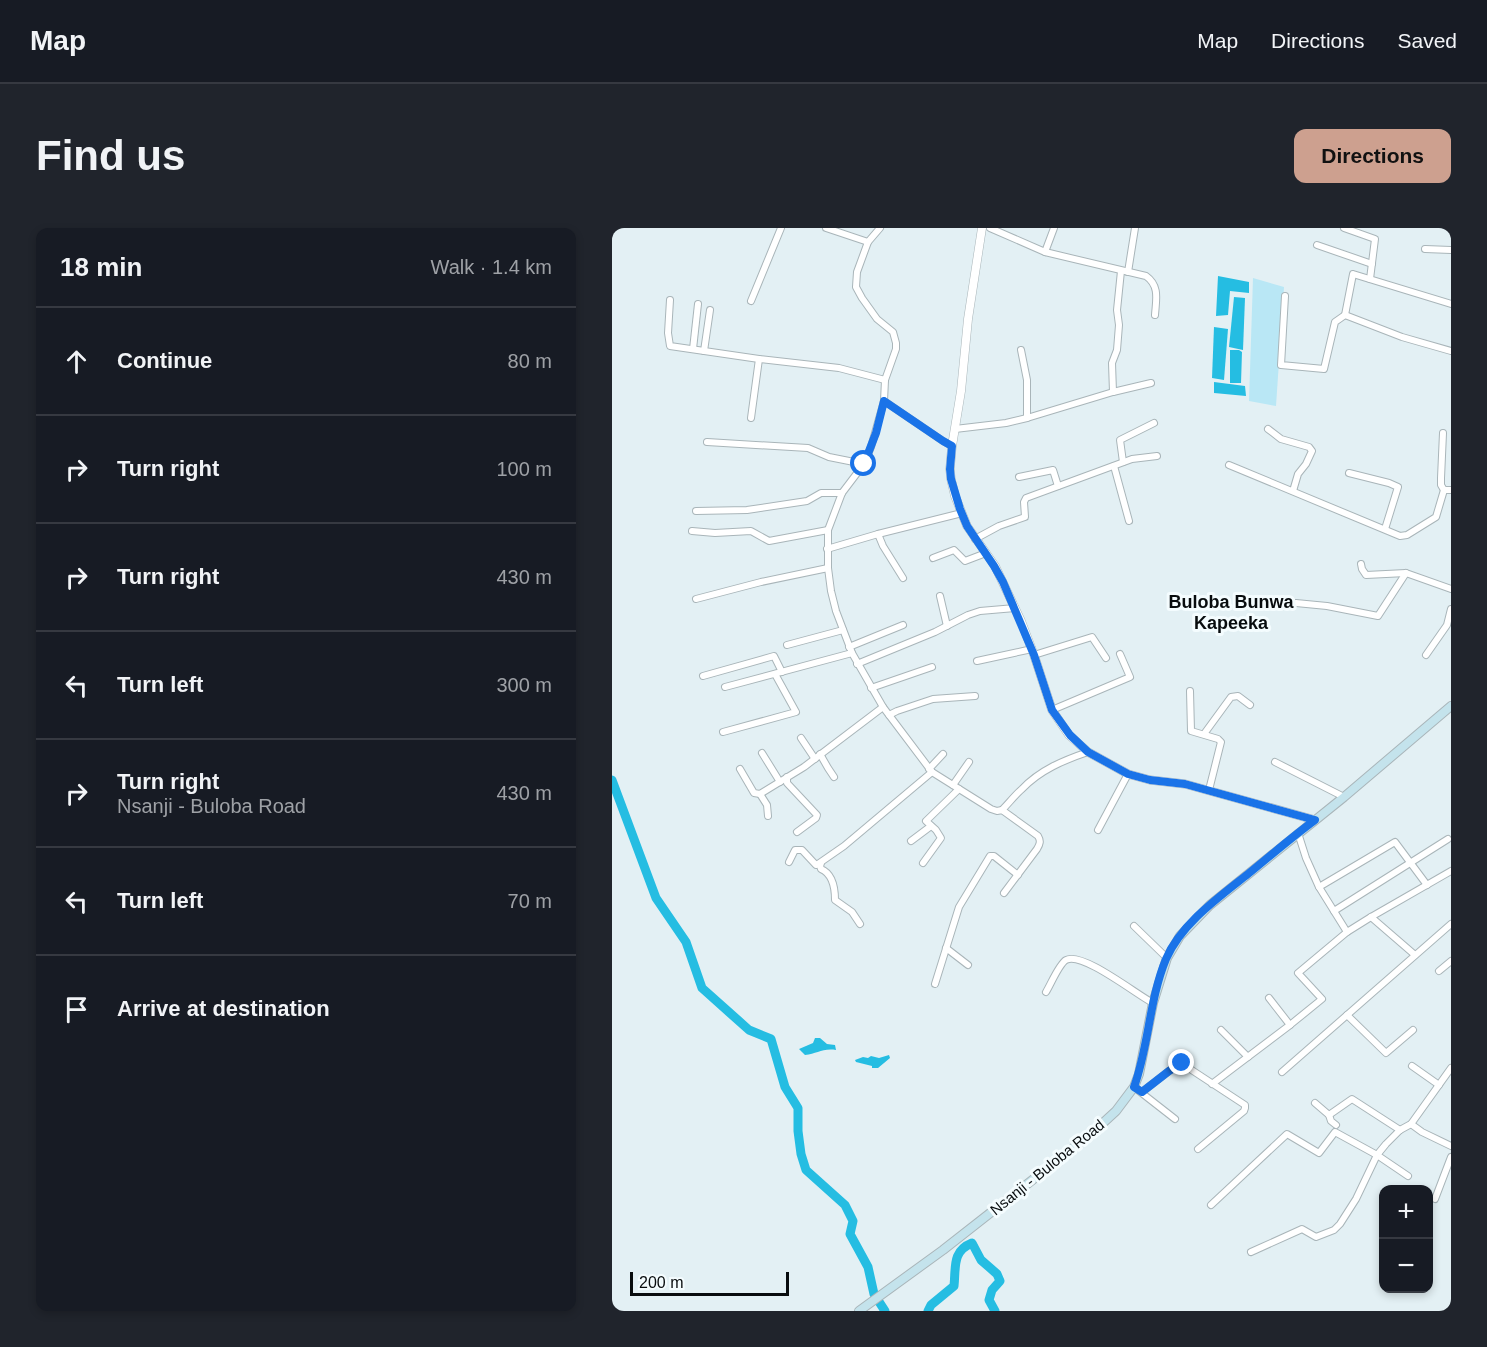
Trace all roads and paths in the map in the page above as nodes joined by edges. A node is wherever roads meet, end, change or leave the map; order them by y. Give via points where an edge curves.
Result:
1 (781, 228) edge
2 (826, 228) edge
3 (880, 228) edge
4 (982, 228) edge
5 (990, 228) edge
6 (1054, 228) edge
7 (1135, 228) edge
8 (1344, 228) edge
9 (868, 242) junction
10 (1317, 245) dead end
11 (1425, 249) dead end
12 (1451, 250) edge
13 (1045, 252) junction
14 (1372, 264) junction
15 (1125, 271) junction
16 (1371, 279) junction
17 (1285, 296) dead end
18 (670, 300) dead end
19 (751, 301) dead end
20 (698, 304) dead end
21 (1451, 304) edge
22 (710, 309) dead end
23 (1155, 315) dead end
24 (1345, 315) junction
25 (693, 349) junction
26 (1021, 350) dead end
27 (704, 351) junction
28 (1451, 351) edge
29 (759, 359) junction
30 (885, 380) junction
31 (1151, 383) dead end
32 (1113, 392) junction
33 (884, 401) junction
34 (751, 418) dead end
35 (1027, 418) junction
36 (1154, 423) dead end
37 (955, 429) junction
38 (1268, 429) dead end
39 (1443, 433) dead end
40 (707, 442) dead end
41 (952, 446) junction
42 (1157, 456) dead end
43 (1123, 462) junction
44 (864, 464) junction
45 (1114, 465) junction
46 (1229, 465) dead end
47 (1349, 472) dead end
48 (1019, 477) dead end
49 (1058, 486) junction
50 (1448, 490) edge
51 (1293, 491) junction
52 (842, 493) junction
53 (696, 511) dead end
54 (962, 513) junction
55 (1128, 521) dead end
56 (1385, 529) junction
57 (828, 530) junction
58 (692, 531) dead end
59 (878, 534) junction
60 (975, 539) junction
61 (827, 549) junction
62 (986, 553) junction
63 (933, 558) dead end
64 (1361, 564) dead end
65 (828, 568) junction
66 (1406, 573) junction
67 (903, 578) dead end
68 (1451, 589) edge
69 (940, 596) dead end
70 (696, 599) dead end
71 (1296, 603) dead end
72 (1014, 608) junction
73 (1451, 609) edge
74 (903, 625) dead end
75 (946, 626) junction
76 (843, 630) junction
77 (787, 645) dead end
78 (850, 650) junction
79 (1033, 652) junction
80 (1120, 654) dead end
81 (1426, 655) dead end
82 (1106, 658) dead end
83 (977, 662) dead end
84 (857, 664) junction
85 (932, 667) dead end
86 (782, 672) junction
87 (775, 674) junction
88 (703, 676) dead end
89 (725, 687) dead end
90 (871, 688) junction
91 (1190, 691) dead end
92 (975, 696) dead end
93 (1250, 705) dead end
94 (1451, 706) edge
95 (883, 707) junction
96 (1052, 710) junction
97 (889, 715) junction
98 (723, 732) dead end
99 (1204, 734) junction
100 (801, 738) dead end
101 (1088, 752) junction
102 (762, 753) dead end
103 (943, 754) dead end
104 (817, 756) junction
105 (969, 762) dead end
106 (1275, 762) dead end
107 (740, 769) dead end
108 (931, 770) junction
109 (1128, 774) junction
110 (787, 777) junction
111 (834, 777) dead end
112 (780, 782) junction
113 (953, 785) junction
114 (959, 789) junction
115 (1209, 790) junction
116 (760, 794) junction
117 (1344, 797) junction
118 (1002, 810) junction
119 (768, 816) dead end
120 (1315, 820) junction
121 (931, 826) junction
122 (1098, 830) dead end
123 (797, 832) dead end
124 (1298, 833) junction
125 (1448, 839) dead end
126 (911, 841) dead end
127 (789, 862) dead end
128 (822, 862) junction
129 (923, 862) dead end
130 (1410, 863) junction
131 (1451, 872) edge
132 (1018, 875) junction
133 (1426, 885) junction
134 (1319, 887) junction
135 (1004, 894) dead end
136 (1334, 911) junction
137 (1371, 917) junction
138 (860, 924) dead end
139 (1451, 924) edge
140 (1134, 926) dead end
141 (1347, 933) junction
142 (946, 948) junction
143 (1415, 955) junction
144 (1167, 958) junction
145 (1451, 961) edge
146 (968, 965) dead end
147 (1439, 971) dead end
148 (935, 984) dead end
149 (1046, 992) dead end
150 (1269, 998) dead end
151 (1153, 1003) junction
152 (1347, 1015) junction
153 (1290, 1025) junction
154 (1221, 1030) dead end
155 (1413, 1030) dead end
156 (1248, 1057) junction
157 (1412, 1066) dead end
158 (1451, 1068) edge
159 (1282, 1072) dead end
160 (1212, 1084) junction
161 (1439, 1085) junction
162 (1134, 1087) junction
163 (1142, 1092) junction
164 (1315, 1103) dead end
165 (1329, 1115) junction
166 (1175, 1119) dead end
167 (1411, 1124) junction
168 (1336, 1125) dead end
169 (1400, 1131) junction
170 (1451, 1146) edge
171 (1198, 1149) dead end
172 (1377, 1155) junction
173 (1451, 1157) edge
174 (1408, 1176) dead end
175 (1435, 1199) dead end
176 (1211, 1205) dead end
177 (1251, 1252) dead end
178 (859, 1311) edge

1 - 19 street
2 - 9 street
3 - 9 street
4 - 37 street
5 - 13 street
6 - 13 street
7 - 15 street
8 - 14 street via 1375,239
9 - 30 street via 856,287 878,319 893,332 896,349
10 - 14 street
11 - 12 street
13 - 15 street
14 - 16 street
15 - 23 street via 1154,282
15 - 32 street via 1117,310
16 - 21 street
16 - 24 street via 1353,274
17 - 24 street via 1281,365 1324,369 1335,322
18 - 25 street via 670,346
20 - 25 street
22 - 27 street
24 - 28 street
25 - 27 street
26 - 35 street via 1027,380
27 - 29 street
29 - 30 street via 839,368
29 - 34 street
30 - 33 street
31 - 32 street
32 - 35 street
33 - 41 street
33 - 44 street
35 - 37 street
36 - 43 street via 1120,440
37 - 41 street
38 - 51 street via 1281,439 1311,448
39 - 50 street via 1441,485
40 - 44 street via 808,448
41 - 54 street via 951,479
42 - 43 street
43 - 45 street
44 - 52 street
45 - 49 street
45 - 55 street
46 - 51 street
47 - 56 street via 1398,487
48 - 49 street via 1053,470
49 - 60 street via 1026,498 1025,517
50 - 56 street via 1433,519 1404,536
51 - 56 street
52 - 53 street via 821,493 807,501 747,510
52 - 57 street
54 - 59 street
54 - 60 street
57 - 58 street via 770,541 751,531
57 - 61 street
59 - 61 street
59 - 67 street
60 - 62 street
61 - 65 street
62 - 63 street via 965,561 954,550
62 - 72 street
64 - 66 street via 1366,574
65 - 70 street
65 - 76 street
66 - 68 street
66 - 71 street via 1378,616
69 - 75 street
72 - 75 street via 980,611
72 - 79 street
73 - 81 street via 1447,625
74 - 78 street
75 - 84 street
76 - 77 street
76 - 78 street
78 - 84 street
78 - 86 street
79 - 82 street via 1092,637
79 - 83 street
79 - 96 street
80 - 96 street via 1130,677
84 - 90 street
85 - 90 street
86 - 87 street
86 - 88 street via 774,656
87 - 89 street
87 - 98 street via 796,712
90 - 95 street
91 - 99 street via 1191,731
92 - 97 street via 933,699
93 - 99 street via 1238,696 1232,697
94 - 117 main road, Nsanji - Buloba Road
95 - 97 street
95 - 104 street
96 - 101 street
97 - 108 street
99 - 115 street via 1218,739 1222,745
100 - 104 street
101 - 109 street
101 - 118 street via 1036,776
102 - 112 street
103 - 108 street
104 - 110 street
104 - 111 street
105 - 113 street
106 - 117 street
107 - 116 street via 754,793
108 - 113 street
108 - 128 street
109 - 115 street
109 - 122 street
110 - 112 street
110 - 123 street via 787,783 817,815
112 - 116 street
113 - 114 street
114 - 118 street via 991,809
114 - 121 street via 926,821
115 - 120 street
116 - 119 street
117 - 120 main road, Nsanji - Buloba Road
118 - 132 street via 1040,839
120 - 124 main road, Nsanji - Buloba Road
121 - 126 street
121 - 129 street via 941,838
124 - 134 street
124 - 144 main road, Nsanji - Buloba Road via 1210,905 1180,936
125 - 130 street
127 - 128 street via 795,850 802,850 816,865
128 - 138 street via 821,869 831,878 835,900 852,912
130 - 133 street
130 - 134 street via 1395,842
130 - 136 street
131 - 133 street
132 - 135 street
132 - 142 street via 990,856 959,907
133 - 137 street
134 - 136 street
136 - 141 street
137 - 141 street
137 - 143 street
139 - 143 street
140 - 144 street
141 - 153 street via 1298,973 1322,999
142 - 146 street
142 - 148 street
143 - 152 street
144 - 151 main road, Nsanji - Buloba Road
145 - 147 street
149 - 151 street via 1063,962 1073,958 1106,972
150 - 153 street
151 - 162 main road, Nsanji - Buloba Road
152 - 155 street via 1386,1053
152 - 159 street
153 - 156 street
154 - 156 street
156 - 160 street
157 - 161 street
158 - 161 street
160 - 163 street via 1180,1063
160 - 171 street via 1245,1105 1245,1109
161 - 167 street
162 - 163 street
162 - 178 main road, Nsanji - Buloba Road via 1091,1134
163 - 166 street
164 - 165 street
165 - 168 street
165 - 169 street via 1352,1099
167 - 169 street
167 - 170 street
169 - 172 street
172 - 174 street
172 - 176 street via 1335,1132 1319,1153 1287,1134
172 - 177 street via 1356,1200 1334,1230 1316,1237 1302,1229
173 - 175 street

